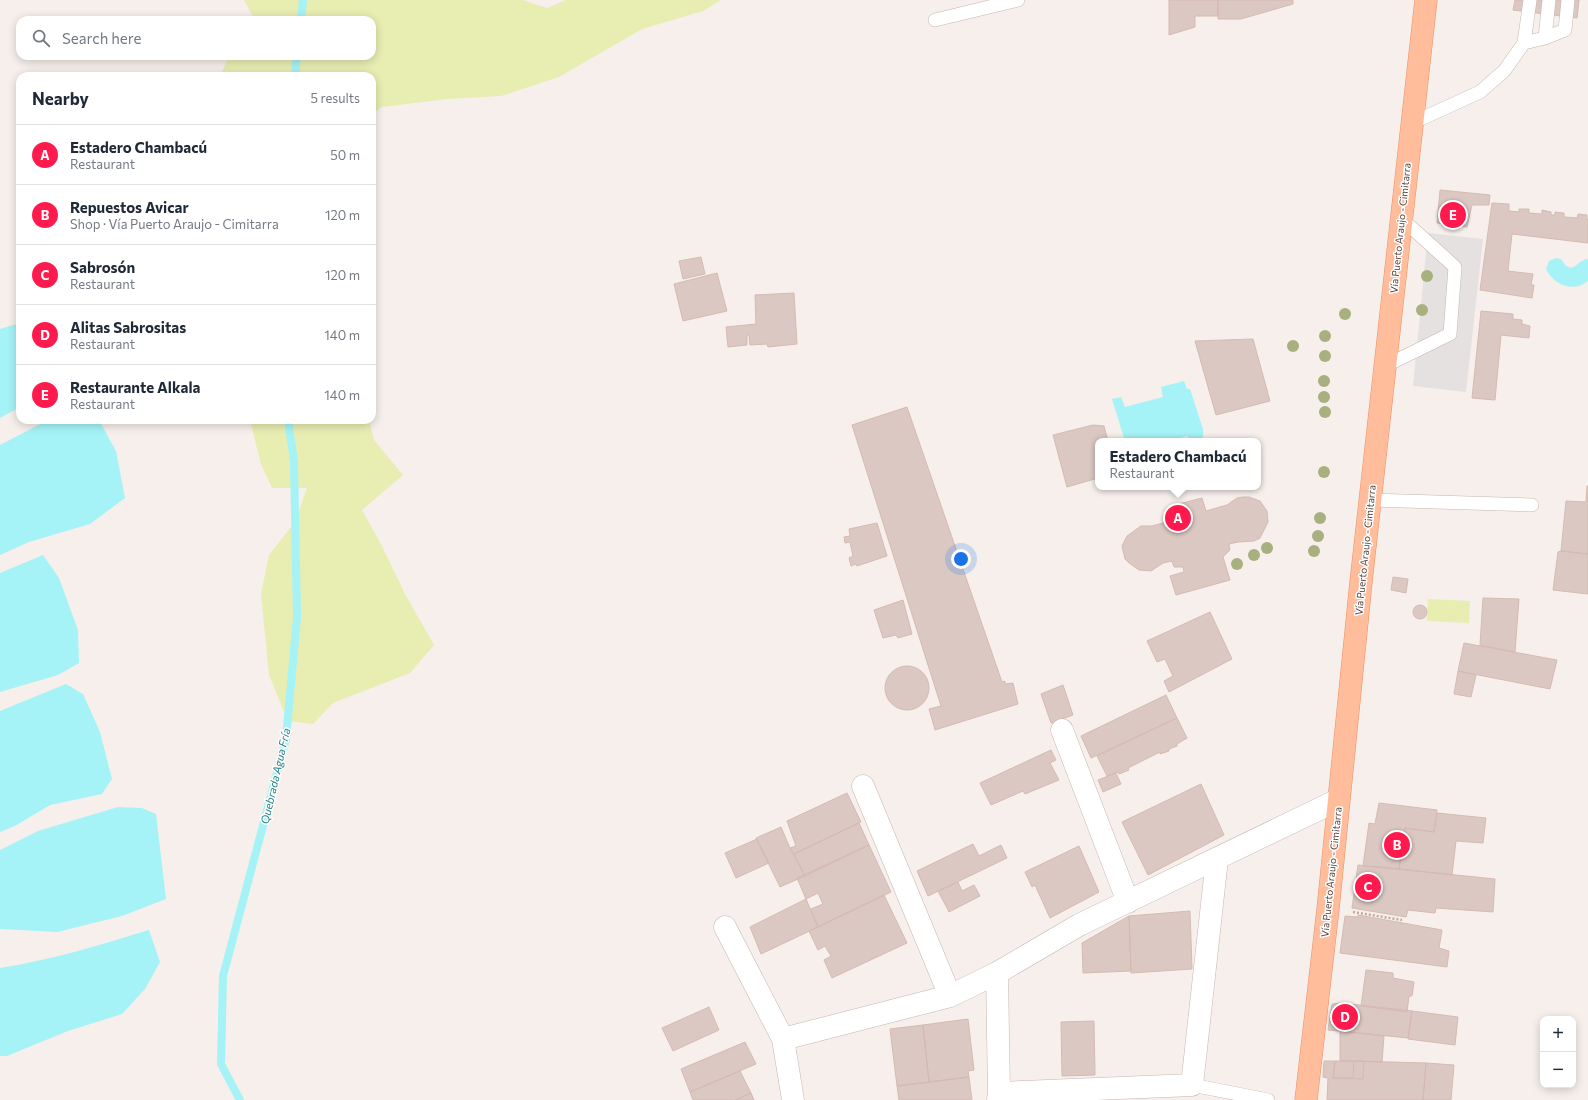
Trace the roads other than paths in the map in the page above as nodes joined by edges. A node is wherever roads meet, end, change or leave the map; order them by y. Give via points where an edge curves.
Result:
1 (1018, 0) edge
2 (1426, 0) edge
3 (1530, 0) edge
4 (1549, 0) edge
5 (1568, 0) edge
6 (935, 20) dead end
7 (1545, 38) junction
8 (1524, 43) junction
9 (1412, 123) junction
10 (1402, 220) junction
11 (1385, 366) junction
12 (1370, 500) junction
13 (1532, 504) dead end
14 (1062, 730) dead end
15 (863, 786) dead end
16 (1338, 800) junction
17 (1217, 859) junction
18 (1128, 902) junction
19 (725, 927) dead end
20 (996, 973) junction
21 (950, 996) junction
22 (783, 1039) junction
23 (1192, 1085) junction
24 (999, 1096) edge
25 (793, 1100) edge
26 (1268, 1100) edge
27 (1306, 1100) edge

1 - 6 lane
2 - 9 main road, Vía Puerto Araujo - Cimitarra
3 - 8 lane
4 - 7 lane
5 - 7 lane via 1565,30
7 - 8 lane
8 - 9 lane via 1504,71 1480,92
9 - 10 main road, Vía Puerto Araujo - Cimitarra
10 - 11 main road, Vía Puerto Araujo - Cimitarra
10 - 11 lane via 1455,267 1450,334
11 - 12 main road, Vía Puerto Araujo - Cimitarra
12 - 13 lane
12 - 16 main road, Vía Puerto Araujo - Cimitarra
14 - 18 street
15 - 21 street
16 - 17 street
16 - 27 main road, Vía Puerto Araujo - Cimitarra
17 - 18 street
17 - 23 street
18 - 20 street via 1079,925
19 - 22 street
20 - 21 street
20 - 24 street
21 - 22 street
22 - 25 street
23 - 24 street
23 - 26 lane

